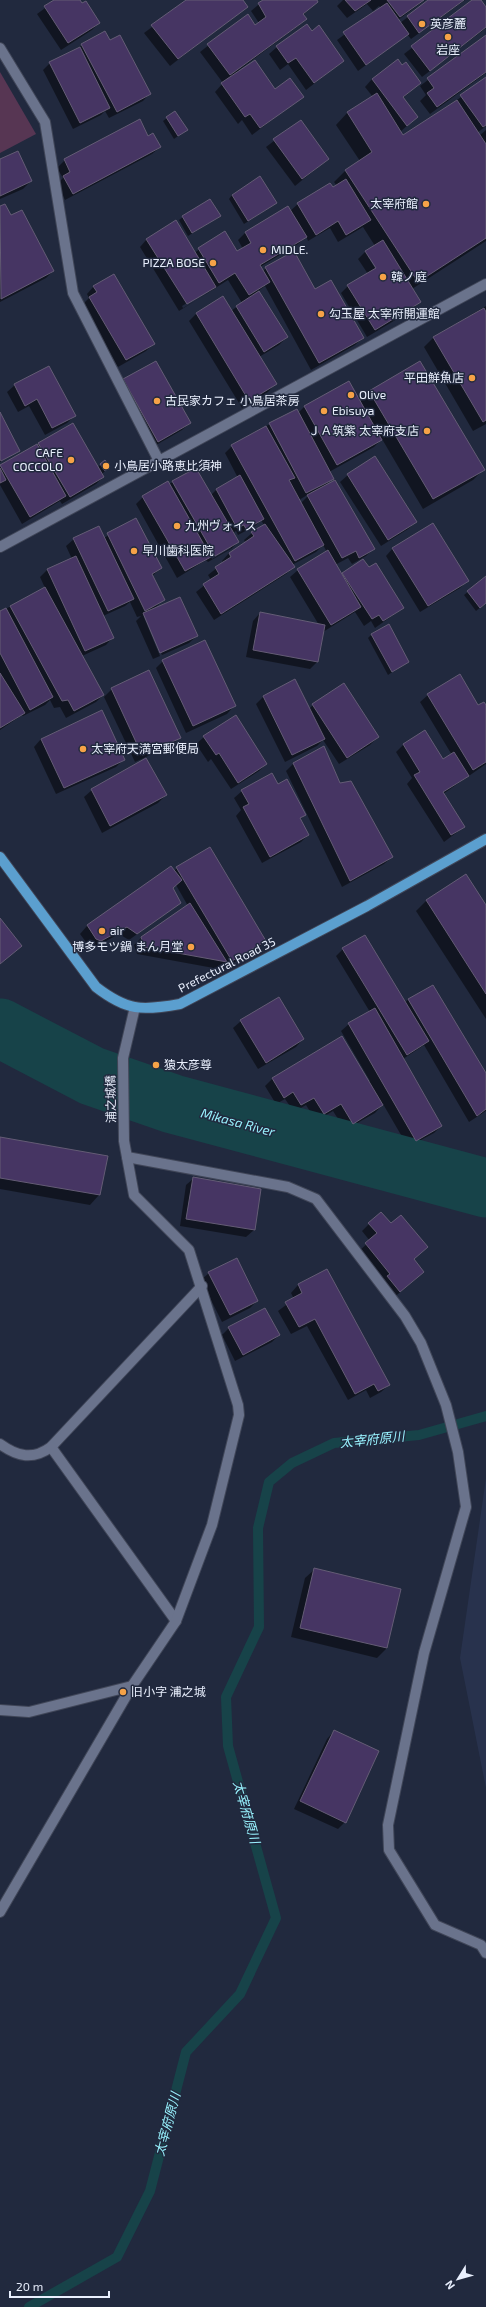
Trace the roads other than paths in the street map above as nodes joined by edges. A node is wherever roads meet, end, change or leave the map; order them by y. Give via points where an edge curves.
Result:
1 (0, 48) edge
2 (486, 284) edge
3 (159, 461) junction
4 (0, 547) edge
5 (486, 839) edge
6 (0, 857) edge
7 (135, 1008) junction
8 (127, 1157) junction
9 (202, 1286) junction
10 (0, 1444) edge
11 (51, 1447) junction
12 (176, 1621) junction
13 (132, 1686) junction
14 (0, 1710) edge
15 (0, 1912) edge
16 (484, 1946) edge

1 - 3 street via 45,122 72,293
2 - 3 street
3 - 4 street
5 - 7 main road, Prefectural Road 35 via 367,906 180,1004 154,1009
6 - 7 main road, Prefectural Road 35 via 96,987 115,1002
7 - 8 street, 浦之城橋 via 123,1058 124,1141
8 - 9 street, 浦之城橋 via 134,1195 189,1250
8 - 16 street via 288,1187 316,1199 405,1316 421,1343 446,1405 466,1507 424,1653 388,1825 389,1850 435,1925
9 - 11 street
9 - 12 street, 浦之城橋 via 238,1405 239,1416 212,1525
10 - 11 street via 9,1451 24,1456 40,1455
11 - 12 street
12 - 13 street, 浦之城橋
13 - 14 street via 29,1712
13 - 15 street, 浦之城橋

